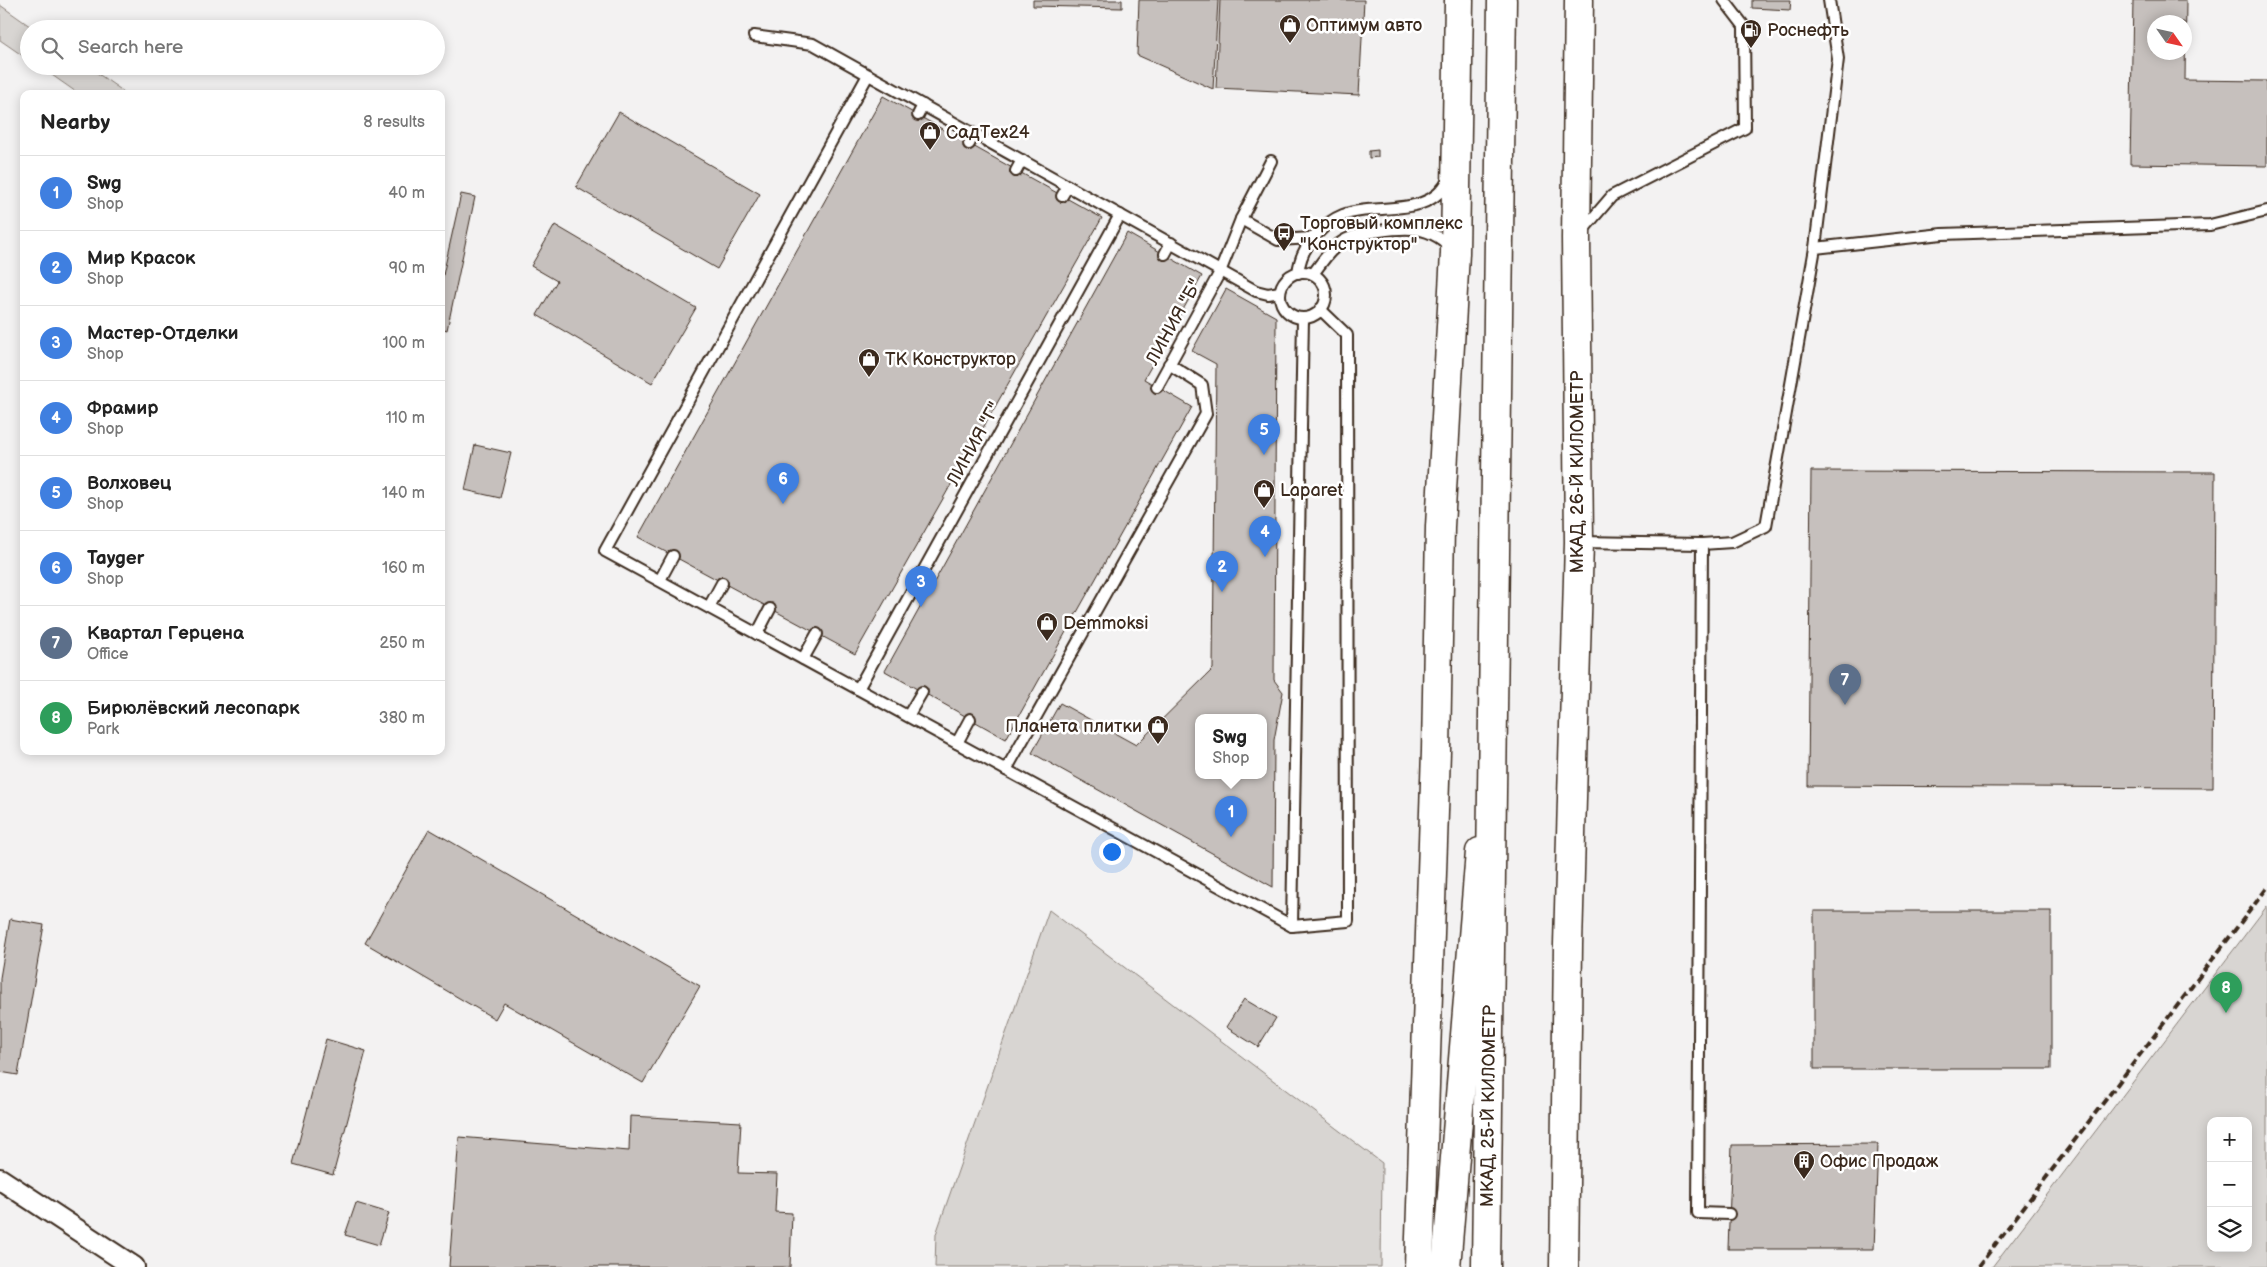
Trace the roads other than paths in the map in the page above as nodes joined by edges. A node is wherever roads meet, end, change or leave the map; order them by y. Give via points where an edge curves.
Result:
1 (1459, 0) edge
2 (1502, 0) edge
3 (1579, 0) edge
4 (1724, 0) edge
5 (1829, 0) edge
6 (754, 36) dead end
7 (868, 74) junction
8 (923, 105) junction
9 (918, 115) dead end
10 (974, 134) junction
11 (968, 144) dead end
12 (1022, 160) junction
13 (1457, 160) junction
14 (1271, 161) dead end
15 (1016, 171) dead end
16 (1068, 186) junction
17 (1062, 196) dead end
18 (2267, 211) edge
19 (1120, 215) junction
20 (1241, 219) junction
21 (1312, 238) junction
22 (1576, 238) junction
23 (1171, 243) junction
24 (1815, 248) junction
25 (1455, 253) junction
26 (1165, 254) dead end
27 (1220, 272) junction
28 (1298, 273) junction
29 (1312, 274) junction
30 (1280, 292) junction
31 (1320, 309) junction
32 (1303, 318) junction
33 (1169, 364) junction
34 (1157, 387) dead end
35 (1579, 542) junction
36 (1702, 544) junction
37 (673, 556) dead end
38 (660, 580) junction
39 (722, 583) dead end
40 (709, 608) junction
41 (770, 609) dead end
42 (757, 634) junction
43 (817, 634) dead end
44 (803, 659) junction
45 (858, 689) junction
46 (922, 692) dead end
47 (1492, 706) junction
48 (908, 716) junction
49 (970, 718) dead end
50 (956, 743) junction
51 (1006, 770) junction
52 (1292, 926) junction
53 (0, 1179) edge
54 (1729, 1214) dead end
55 (134, 1267) edge
56 (1419, 1267) edge
57 (1446, 1267) edge
58 (1486, 1267) edge
59 (1564, 1267) edge

1 - 13 main road
2 - 47 main road
3 - 22 main road, МКАД, 26-Й КИЛОМЕТР
4 - 22 lane via 1744,26 1745,128 1612,196
5 - 24 lane via 1838,59
6 - 7 lane via 813,44
7 - 8 lane
7 - 38 lane via 605,551
8 - 9 lane
8 - 10 lane
10 - 11 lane
10 - 12 lane
12 - 15 lane
12 - 16 lane
13 - 21 lane via 1448,181 1433,197 1416,206 1344,214
13 - 25 main road
14 - 20 lane, ЛИНИЯ "Б"
16 - 17 lane
16 - 19 lane
18 - 24 lane via 2210,225 1942,234
19 - 23 lane
19 - 45 lane, ЛИНИЯ "Г"
20 - 21 lane via 1278,240
20 - 27 lane, ЛИНИЯ "Б"
21 - 28 lane via 1300,257
22 - 35 main road, МКАД, 26-Й КИЛОМЕТР
23 - 26 lane
23 - 27 lane
24 - 36 lane via 1766,526 1732,542
25 - 29 lane via 1443,238 1414,228 1370,233 1348,239 1329,251
25 - 56 main road via 1440,527 1436,761
27 - 30 lane via 1256,291
27 - 33 lane, ЛИНИЯ "Б"
28 - 29 lane
28 - 30 lane via 1283,284
29 - 31 lane via 1323,284 1326,295
30 - 32 lane via 1285,310
31 - 32 lane
31 - 52 lane via 1347,335 1348,921
32 - 52 lane
33 - 34 lane, ЛИНИЯ "Б"
33 - 51 lane via 1202,384 1206,414
35 - 36 lane
35 - 59 main road, МКАД, 26-Й КИЛОМЕТР via 1568,945
36 - 54 lane via 1698,1213
37 - 38 lane
38 - 40 lane
39 - 40 lane
40 - 42 lane
41 - 42 lane
42 - 44 lane
43 - 44 lane
44 - 45 lane
45 - 48 lane
46 - 48 lane
47 - 57 main road
47 - 58 main road, МКАД, 25-Й КИЛОМЕТР
48 - 50 lane
49 - 50 lane
50 - 51 lane
51 - 52 lane
53 - 55 street

